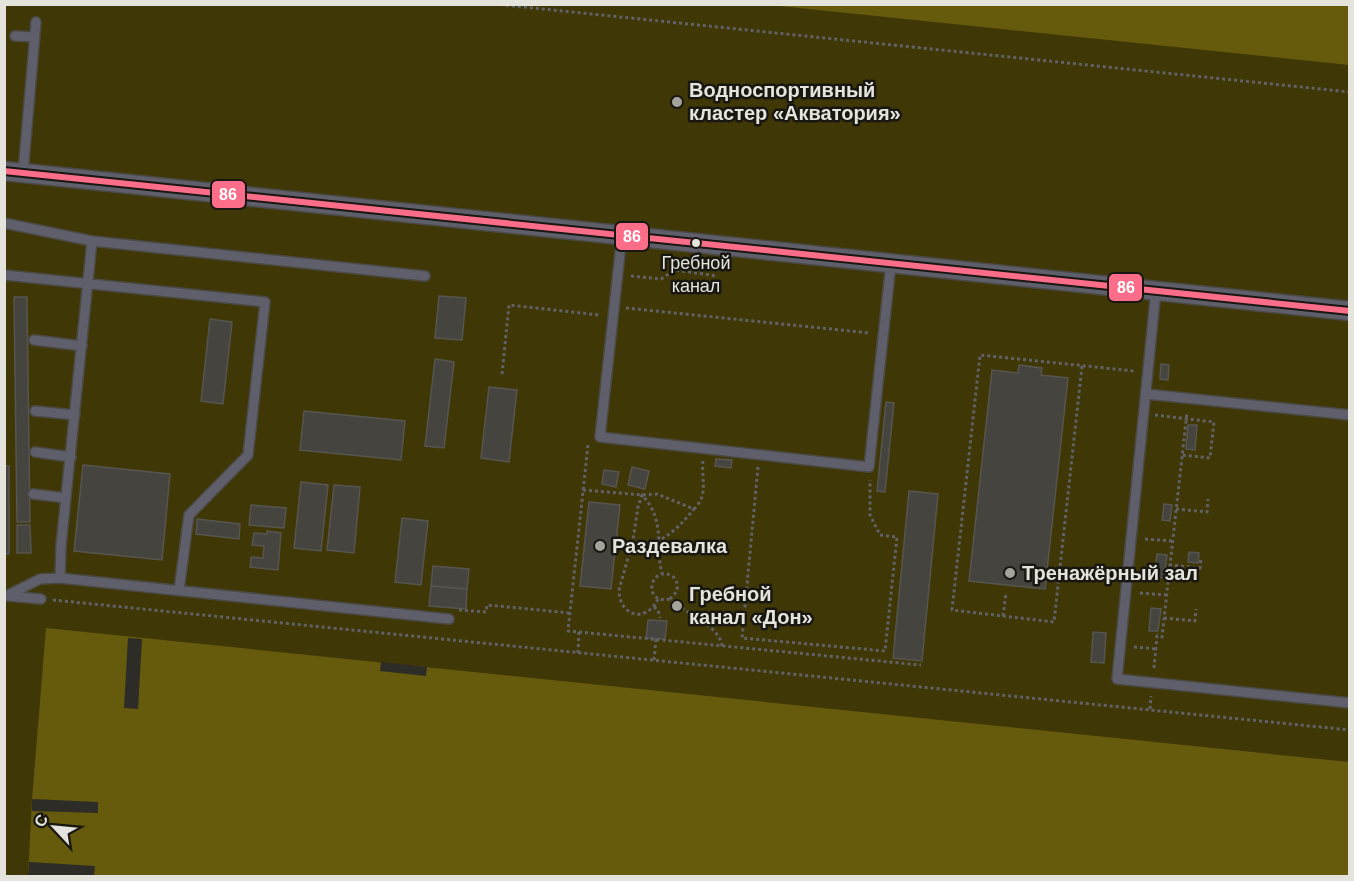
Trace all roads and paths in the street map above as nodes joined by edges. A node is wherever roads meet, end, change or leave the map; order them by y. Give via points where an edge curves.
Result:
1 (494, 4) edge
2 (36, 22) dead end
3 (15, 36) dead end
4 (35, 37) junction
5 (1350, 92) edge
6 (14, 172) edge
7 (4, 223) edge
8 (622, 235) junction
9 (92, 241) junction
10 (891, 263) junction
11 (4, 274) edge
12 (617, 274) junction
13 (425, 276) dead end
14 (717, 276) dead end
15 (88, 284) junction
16 (1156, 289) junction
17 (614, 307) junction
18 (1350, 310) edge
19 (884, 334) junction
20 (34, 340) dead end
21 (82, 346) junction
22 (1082, 366) junction
23 (1148, 373) junction
24 (502, 374) dead end
25 (1146, 394) junction
26 (1188, 398) junction
27 (35, 411) dead end
28 (1144, 414) junction
29 (75, 415) junction
30 (1350, 415) edge
31 (1186, 419) junction
32 (588, 443) dead end
33 (35, 452) dead end
34 (759, 454) junction
35 (1182, 455) junction
36 (71, 457) junction
37 (704, 458) dead end
38 (870, 467) junction
39 (583, 490) junction
40 (33, 494) dead end
41 (642, 495) junction
42 (66, 498) junction
43 (1208, 499) dead end
44 (694, 509) junction
45 (1176, 509) junction
46 (1131, 538) junction
47 (660, 542) junction
48 (1172, 542) junction
49 (629, 553) junction
50 (1201, 557) dead end
51 (1169, 565) junction
52 (662, 574) junction
53 (60, 578) junction
54 (179, 590) junction
55 (1126, 592) junction
56 (1006, 593) dead end
57 (1166, 595) junction
58 (5, 597) edge
59 (41, 599) joint
60 (658, 599) junction
61 (670, 599) junction
62 (654, 607) junction
63 (1196, 609) dead end
64 (570, 613) junction
65 (1003, 616) junction
66 (660, 618) dead end
67 (1164, 618) junction
68 (449, 619) junction
69 (579, 632) junction
70 (656, 639) junction
71 (448, 640) junction
72 (722, 646) junction
73 (1120, 646) junction
74 (1156, 649) junction
75 (578, 653) junction
76 (654, 660) junction
77 (921, 665) dead end
78 (1152, 682) junction
79 (1350, 703) edge
80 (1150, 709) junction
81 (1350, 730) edge

1 - 5 path
2 - 4 lane
3 - 4 lane
4 - 6 lane
6 - 8 street
7 - 9 lane
8 - 10 street
8 - 12 lane
9 - 13 lane
9 - 15 lane
10 - 16 street
10 - 19 lane
11 - 15 lane
12 - 14 path via 662,279 675,270
12 - 17 lane
15 - 21 lane
15 - 54 lane via 265,302 248,455 189,515
16 - 18 street
16 - 23 lane
17 - 19 path
17 - 24 path via 602,305 601,315 509,305
17 - 34 lane via 600,437
19 - 38 lane
20 - 21 lane
21 - 29 lane
22 - 23 path
22 - 65 path via 1054,621
22 - 65 path via 980,355 952,610
23 - 25 lane
25 - 26 lane
25 - 28 lane
26 - 30 lane
26 - 31 path
27 - 29 lane
28 - 31 path
28 - 46 lane
29 - 36 lane
31 - 35 path
31 - 35 path via 1214,422 1210,458
32 - 39 path
33 - 36 lane
34 - 38 lane
34 - 38 path via 742,638 885,651 897,537 880,535 870,515
35 - 45 path
36 - 42 lane
37 - 44 path via 704,495
39 - 41 path
39 - 64 path
40 - 42 lane
41 - 44 path via 657,494
41 - 47 path via 654,512
41 - 49 path
42 - 53 lane
43 - 45 path via 1207,512
44 - 47 path
45 - 48 path
46 - 48 path
46 - 55 lane
47 - 49 path
47 - 52 path
48 - 51 path
49 - 62 path via 619,590 622,603 637,615
50 - 51 path via 1200,568
51 - 57 path
52 - 60 path via 651,588
52 - 61 path via 676,580 677,591
53 - 54 lane
53 - 58 lane via 40,579
54 - 68 lane
55 - 57 path
55 - 73 lane
56 - 65 path
57 - 67 path
58 - 59 lane
59 - 71 path
60 - 61 path
60 - 62 path
61 - 72 path via 712,627
62 - 66 path
63 - 67 path via 1196,621
64 - 68 path via 487,605 486,612 458,610
64 - 69 path via 568,631
67 - 74 path
68 - 71 path
69 - 70 path
69 - 75 path
70 - 72 path
70 - 76 path
71 - 75 path
72 - 77 path
73 - 74 path
73 - 78 lane via 1117,679
74 - 78 path
75 - 76 path
76 - 80 path
78 - 79 lane
78 - 80 path
80 - 81 path

